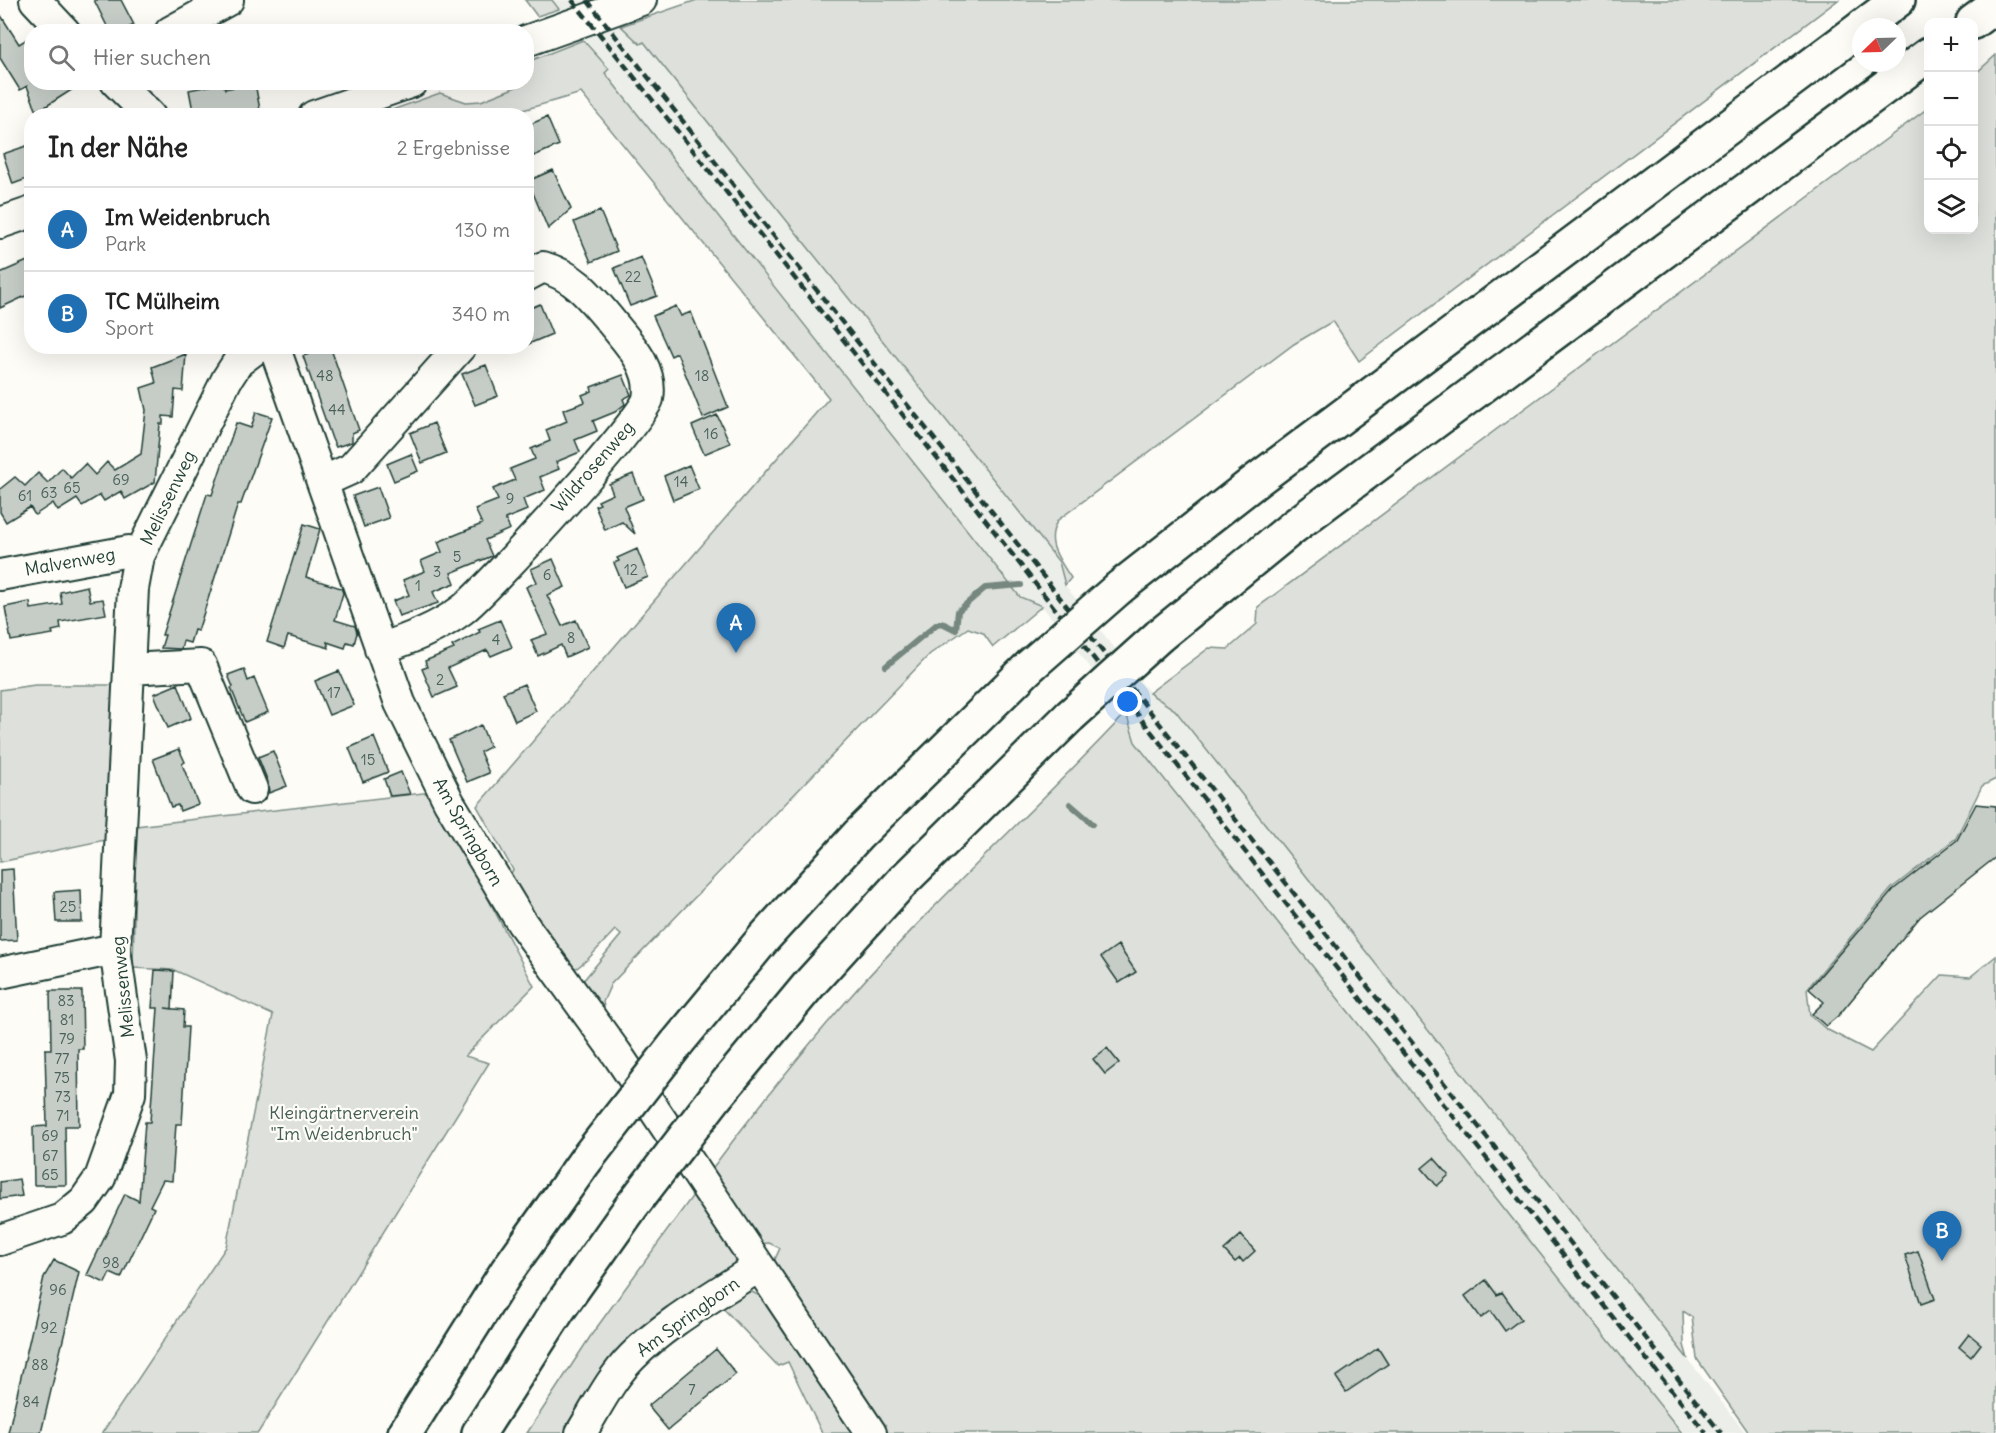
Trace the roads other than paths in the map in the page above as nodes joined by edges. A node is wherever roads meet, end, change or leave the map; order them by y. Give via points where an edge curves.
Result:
1 (35, 0) edge
2 (228, 0) edge
3 (641, 0) edge
4 (1898, 0) edge
5 (1996, 5) edge
6 (1875, 18) edge
7 (1978, 18) edge
8 (58, 24) edge
9 (184, 24) edge
10 (1852, 35) edge
11 (534, 38) edge
12 (1924, 59) edge
13 (389, 90) edge
14 (337, 108) edge
15 (24, 215) edge
16 (0, 223) edge
17 (534, 272) edge
18 (248, 354) edge
19 (277, 354) edge
20 (454, 354) edge
21 (322, 482) junction
22 (139, 556) junction
23 (0, 575) edge
24 (380, 649) junction
25 (129, 669) junction
26 (252, 789) dead end
27 (116, 949) junction
28 (0, 973) edge
29 (0, 1240) edge
30 (759, 1266) junction
31 (405, 1433) edge
32 (479, 1433) edge
33 (581, 1433) edge
34 (872, 1433) edge

1 - 8 street
2 - 9 street
3 - 11 street
4 - 6 highway
5 - 7 highway
10 - 31 highway, bridge via 1257,480 1120,587 938,753 764,938 677,1043 585,1161 507,1271
12 - 32 highway, bridge via 1293,527 1159,636 1070,716 903,881 812,981 718,1094 558,1310
13 - 14 street
15 - 16 street
17 - 24 street, Wildrosenweg via 543,267 563,273 584,288 643,365 647,382 645,404 595,468 478,597 447,621
18 - 22 street, Melissenweg via 227,379
19 - 21 street, Am Springborn
20 - 21 street via 351,469
21 - 24 street, Am Springborn
22 - 23 street, Malvenweg via 129,552
22 - 25 street, Melissenweg via 133,589
24 - 30 street, Am Springborn via 426,759 495,879
25 - 26 street via 201,665
25 - 27 street, Melissenweg
27 - 28 street
27 - 29 street, Melissenweg via 131,1061 130,1094 111,1151 100,1178 84,1201 62,1219
30 - 33 street, Am Springborn via 653,1338 632,1357
30 - 34 street, Am Springborn

